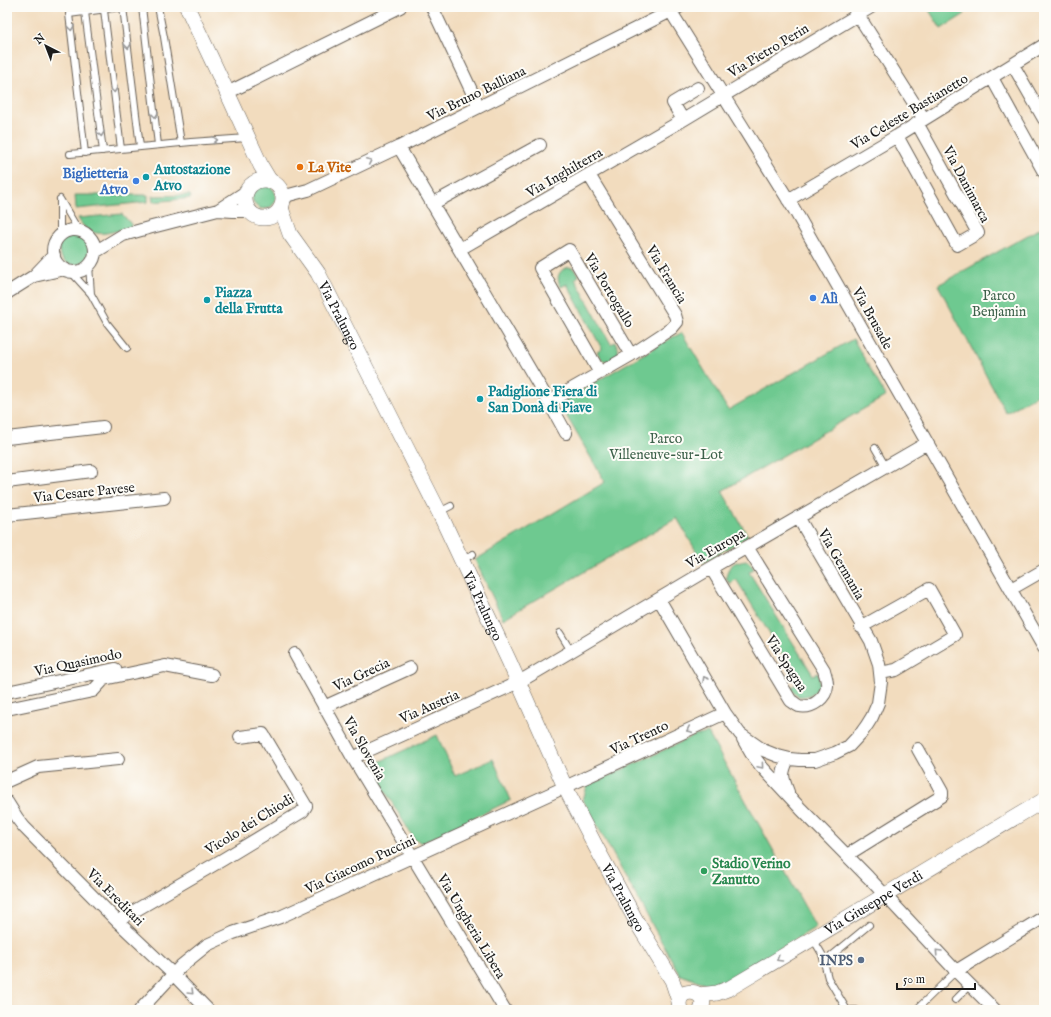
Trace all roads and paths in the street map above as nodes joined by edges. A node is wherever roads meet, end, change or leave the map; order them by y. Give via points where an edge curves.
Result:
1 (123, 7) edge
2 (142, 7) edge
3 (158, 7) edge
4 (187, 7) edge
5 (400, 7) edge
6 (432, 7) edge
7 (871, 7) edge
8 (673, 9) edge
9 (104, 10) junction
10 (855, 11) edge
11 (86, 12) junction
12 (1044, 45) edge
13 (1013, 65) junction
14 (992, 78) junction
15 (698, 88) dead end
16 (227, 92) junction
17 (723, 95) junction
18 (479, 107) junction
19 (1044, 119) edge
20 (682, 120) junction
21 (921, 121) junction
22 (897, 136) junction
23 (181, 143) junction
24 (251, 143) junction
25 (158, 145) junction
26 (540, 145) dead end
27 (140, 147) junction
28 (399, 148) junction
29 (121, 149) junction
30 (103, 151) junction
31 (85, 153) junction
32 (70, 154) dead end
33 (1044, 172) edge
34 (589, 175) junction
35 (270, 181) junction
36 (249, 189) junction
37 (788, 200) junction
38 (282, 204) junction
39 (432, 204) junction
40 (218, 210) junction
41 (251, 212) junction
42 (266, 217) junction
43 (79, 231) junction
44 (290, 234) junction
45 (123, 235) junction
46 (60, 236) junction
47 (90, 237) junction
48 (460, 249) junction
49 (95, 252) junction
50 (54, 255) junction
51 (89, 265) junction
52 (68, 271) junction
53 (34, 276) junction
54 (7, 293) edge
55 (91, 294) junction
56 (127, 348) dead end
57 (631, 355) junction
58 (600, 373) junction
59 (549, 402) junction
60 (103, 427) dead end
61 (566, 433) dead end
62 (7, 438) edge
63 (927, 443) junction
64 (875, 448) dead end
65 (886, 467) junction
66 (91, 471) dead end
67 (7, 482) edge
68 (164, 498) dead end
69 (7, 515) edge
70 (798, 517) junction
71 (747, 547) junction
72 (711, 568) junction
73 (1044, 570) edge
74 (1011, 589) junction
75 (659, 599) junction
76 (862, 626) junction
77 (560, 633) dead end
78 (1044, 648) edge
79 (571, 651) junction
80 (295, 654) dead end
81 (131, 666) dead end
82 (410, 668) dead end
83 (880, 673) junction
84 (212, 676) dead end
85 (519, 682) junction
86 (7, 692) edge
87 (324, 707) junction
88 (7, 709) edge
89 (725, 713) junction
90 (740, 734) junction
91 (240, 737) dead end
92 (918, 749) dead end
93 (353, 758) junction
94 (118, 759) dead end
95 (788, 759) junction
96 (7, 781) edge
97 (565, 787) junction
98 (791, 798) junction
99 (1044, 800) edge
100 (7, 802) edge
101 (847, 855) junction
102 (412, 857) junction
103 (885, 895) junction
104 (1044, 917) edge
105 (118, 922) junction
106 (869, 925) dead end
107 (813, 939) junction
108 (824, 962) junction
109 (956, 971) junction
110 (173, 974) junction
111 (970, 985) junction
112 (955, 1000) dead end
113 (684, 1002) edge
114 (140, 1010) edge
115 (208, 1010) edge
116 (505, 1010) edge
117 (701, 1010) edge
118 (847, 1010) edge
119 (852, 1010) edge
120 (856, 1010) edge
121 (916, 1010) edge
122 (994, 1010) edge

1 - 9 lane
1 -> 27 lane
2 -> 25 lane
3 - 23 lane
4 - 16 street, Via Pralungo
5 - 16 street
6 - 18 street
7 - 10 street, Via Pietro Perin
8 - 17 street, Via Brusade
8 - 18 street, Via Bruno Balliana
9 - 11 lane
9 -> 29 lane
10 - 17 street, Via Pietro Perin
10 - 21 street
11 -> 30 lane
11 -> 31 lane via 69,14
12 - 13 street, Via Celeste Bastianetto
13 - 14 street, Via Celeste Bastianetto
13 - 19 street
14 - 21 street, Via Celeste Bastianetto
14 - 33 street
15 - 20 street via 673,103
16 - 24 street, Via Pralungo
17 - 20 street, Via Inghilterra
17 - 37 street, Via Brusade
18 - 28 street, Via Bruno Balliana
20 - 34 street, Via Inghilterra
21 - 22 street, Via Celeste Bastianetto
21 - 22 street, Via Danimarca via 978,233 957,245
22 - 37 street, Via Celeste Bastianetto
23 -> 24 lane
23 - 25 lane
24 - 35 street, Via Pralungo
24 - 36 street, Via Pralungo via 252,168
25 - 27 lane
26 - 39 street
27 - 29 lane
38 -> 28 street, Via Bruno Balliana via 290,195 308,190
28 - 39 street
29 - 30 lane
30 - 31 lane
31 - 32 lane
34 - 48 street, Via Inghilterra
34 - 57 street, Via Francia via 677,322
35 - 36 street via 254,183
35 - 38 street, Via Pralungo via 279,187
36 - 40 street
36 - 41 street, Via Pralungo via 246,203
37 - 63 street, Via Brusade
38 - 42 street via 278,211
38 - 44 street, Via Pralungo
39 - 48 street
40 - 41 street
40 - 45 street
41 - 42 street, Via Pralungo
42 - 44 street, Via Pralungo
43 - 46 street via 70,231
43 - 46 lane via 60,199
43 - 47 street
44 - 85 street, Via Pralungo via 318,273 445,509
45 - 47 street
45 - 49 street
46 - 50 street via 53,250
47 - 49 street
48 - 59 street
49 - 51 street
50 - 52 street via 58,264
50 - 53 street
51 - 52 street via 80,271
51 - 55 lane
52 - 53 street
52 - 55 lane
53 - 54 street
55 - 56 lane via 107,323
57 - 58 street, Via Francia
57 - 58 street, Via Portogallo via 569,250 540,268
58 - 59 street, Via Francia
59 - 61 street
60 - 62 street
63 - 65 street, Via Europa
63 - 74 street, Via Brusade
64 - 65 lane
65 - 70 street, Via Europa
66 - 67 street
68 - 69 street, Via Cesare Pavese
70 - 71 street, Via Europa
70 - 76 street, Via Germania
71 - 72 street, Via Europa
71 - 72 street, Via Spagna via 824,670 827,685 824,694 816,703 800,706 791,701
72 - 75 street, Via Europa
73 - 74 street
74 - 78 street, Via Brusade
75 - 79 street, Via Europa
89 -> 75 street
76 - 83 street, Via Germania via 874,649
76 - 83 street via 929,589 955,635 896,670
77 - 79 lane
79 - 85 street, Via Europa
80 - 87 street, Via Slovenia
81 - 86 street, Via Quasimodo
82 - 87 street, Via Grecia
83 - 95 street, Via Germania via 878,703 867,725 849,746 815,760
84 - 88 street via 165,666 104,679 93,691
85 - 93 street, Via Austria
85 - 97 street, Via Pralungo
87 - 93 street, Via Slovenia
89 - 90 street
89 -> 97 street, Via Trento
90 - 95 street via 763,750
90 -> 98 street via 761,766
91 - 105 street, Vicolo dei Chiodi via 263,734 306,806 303,811
92 - 101 street via 942,796
93 - 102 street, Via Slovenia
94 - 96 street via 38,767
95 - 98 street via 783,769 783,779
97 - 102 street, Via Giacomo Puccini
97 - 113 street, Via Pralungo via 624,900
98 - 101 street
99 - 103 street, Via Giuseppe Verdi
100 - 105 street, Via Ereditari via 24,827
101 - 103 street
102 - 110 street, Via Giacomo Puccini via 280,917 207,945
102 - 116 street, Via Ungheria Libera
103 - 107 street, Via Giuseppe Verdi
109 -> 103 street
104 - 109 street
105 - 110 street, Via Ereditari
106 - 108 lane
107 - 108 lane
107 -> 113 street, Via Giuseppe Verdi via 730,988
108 - 118 lane via 828,978
109 - 111 street
109 - 121 lane
110 - 114 street, Via Giacomo Puccini
110 -> 115 street, Via Ereditari
111 - 112 lane
111 - 122 street
113 - 117 street via 703,1002
119 - 120 lane

